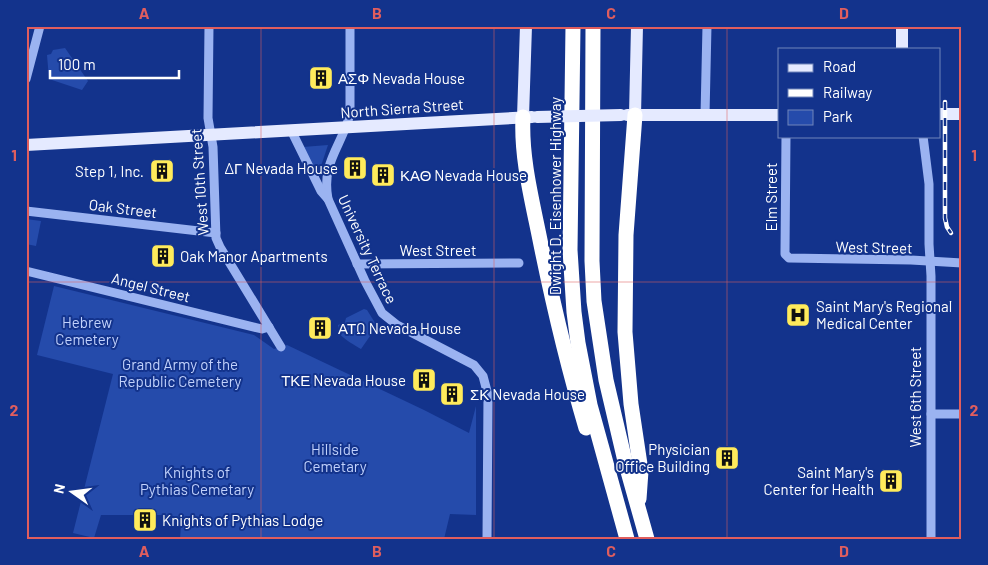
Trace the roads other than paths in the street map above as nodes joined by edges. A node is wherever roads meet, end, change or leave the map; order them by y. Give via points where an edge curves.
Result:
1 (40, 26) edge
2 (209, 26) edge
3 (350, 26) edge
4 (526, 26) edge
5 (572, 26) edge
6 (593, 26) edge
7 (636, 26) edge
8 (707, 26) edge
9 (902, 26) edge
10 (902, 48) edge
11 (26, 79) edge
12 (940, 114) edge
13 (962, 114) edge
14 (628, 115) junction
15 (705, 115) junction
16 (778, 115) edge
17 (530, 117) junction
18 (346, 127) junction
19 (291, 130) junction
20 (212, 135) junction
21 (786, 138) edge
22 (923, 138) edge
23 (26, 145) edge
24 (328, 199) junction
25 (26, 211) edge
26 (216, 233) junction
27 (787, 257) joint
28 (931, 262) junction
29 (519, 263) dead end
30 (357, 264) junction
31 (962, 264) edge
32 (26, 271) edge
33 (268, 327) junction
34 (281, 347) dead end
35 (932, 414) junction
36 (962, 414) edge
37 (638, 511) junction
38 (487, 539) edge
39 (617, 539) edge
40 (627, 539) edge
41 (647, 539) edge
42 (931, 539) edge

1 - 11 street
2 - 20 street, West 10th Street via 208,118
3 - 18 street, University Terrace via 350,114
4 - 17 main road
5 - 40 highway, Dwight D. Eisenhower Highway via 570,250 574,312 590,405
6 - 37 highway via 594,301 606,380
7 - 14 main road
8 - 15 street
9 - 10 main road
12 - 13 main road
14 - 15 main road, North Sierra Street
14 - 17 main road, North Sierra Street, bridge
14 - 37 highway via 626,358 642,470
15 - 16 main road, North Sierra Street
17 - 18 main road, North Sierra Street
17 - 39 highway via 522,131 526,164 560,337
18 - 19 main road, North Sierra Street
18 - 24 street, University Terrace via 334,149 328,170
19 - 20 main road, North Sierra Street
19 - 24 street
20 - 23 main road, North Sierra Street
20 - 26 street, West 10th Street
21 - 27 street, Elm Street
22 - 28 street, West 6th Street via 929,184
24 - 30 street, University Terrace
25 - 26 street, Oak Street
26 - 33 street, West 10th Street via 218,243
27 - 28 street, West Street
28 - 31 street, West Street
28 - 35 street, West 6th Street
29 - 30 street, West Street
30 - 38 street, University Terrace via 376,306 388,320 474,365 483,376 488,395
32 - 33 street, Angel Street via 262,329
33 - 34 street, West 10th Street
35 - 36 street
35 - 42 street, West 6th Street
37 - 41 highway

